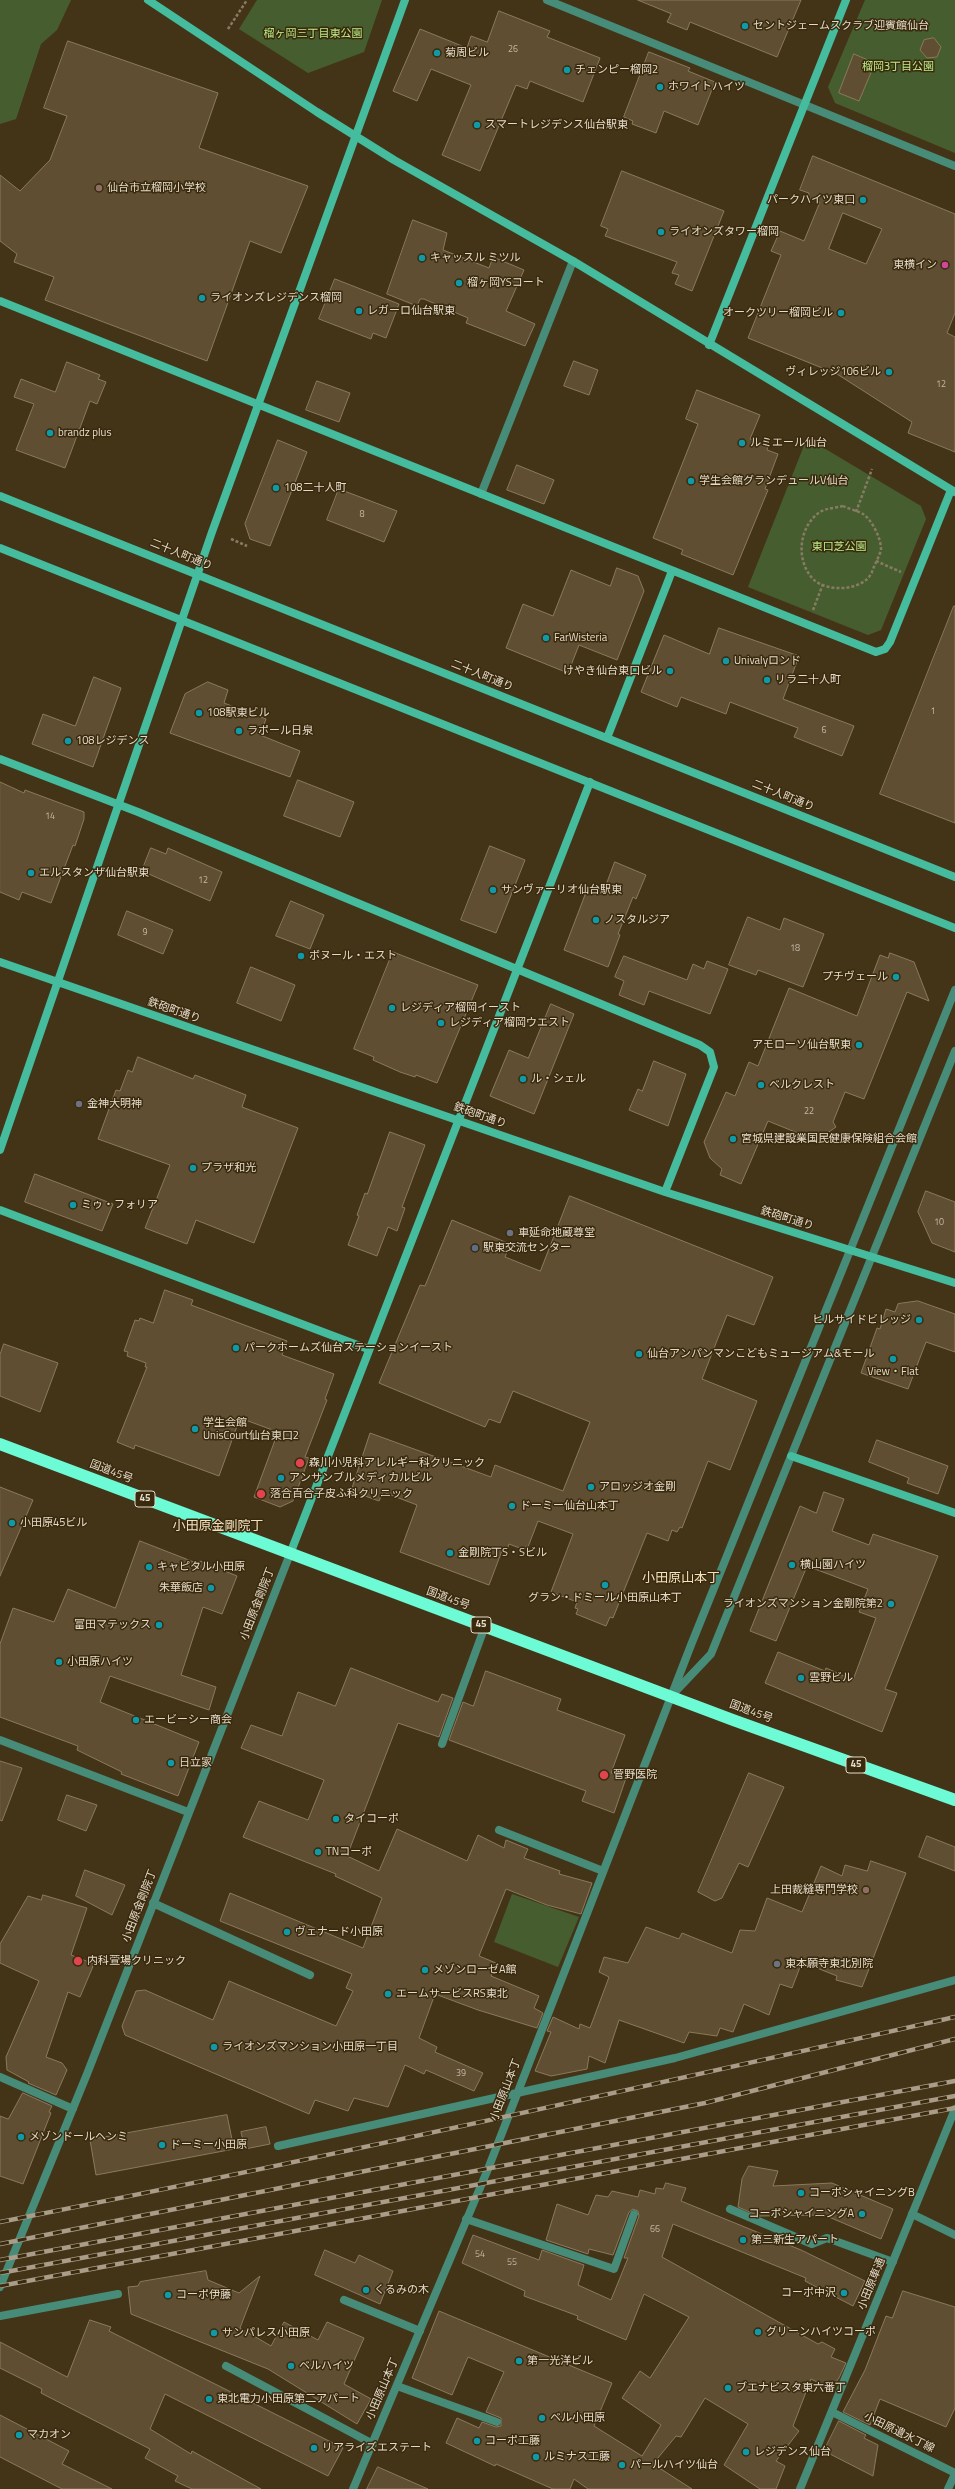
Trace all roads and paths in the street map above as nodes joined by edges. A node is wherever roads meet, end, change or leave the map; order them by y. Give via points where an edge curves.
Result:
1 (148, 0) edge
2 (247, 0) edge
3 (405, 0) edge
4 (547, 0) edge
5 (846, 0) edge
6 (228, 29) dead end
7 (804, 104) junction
8 (356, 136) junction
9 (955, 166) edge
10 (573, 261) junction
11 (0, 301) edge
12 (708, 345) junction
13 (258, 404) junction
14 (872, 469) dead end
15 (953, 491) edge
16 (481, 494) junction
17 (0, 496) edge
18 (856, 512) junction
19 (231, 540) dead end
20 (247, 546) dead end
21 (0, 548) edge
22 (876, 561) junction
23 (672, 571) junction
24 (197, 574) junction
25 (916, 578) junction
26 (823, 584) junction
27 (181, 620) junction
28 (807, 625) junction
29 (608, 738) junction
30 (0, 759) edge
31 (590, 782) junction
32 (118, 804) junction
33 (955, 877) edge
34 (955, 928) edge
35 (0, 962) edge
36 (518, 969) junction
37 (57, 982) junction
38 (955, 990) edge
39 (955, 1051) edge
40 (459, 1120) junction
41 (0, 1150) edge
42 (665, 1192) junction
43 (0, 1210) edge
44 (850, 1251) junction
45 (873, 1258) junction
46 (955, 1283) edge
47 (368, 1349) junction
48 (0, 1444) edge
49 (791, 1456) junction
50 (955, 1513) edge
51 (290, 1554) junction
52 (485, 1626) junction
53 (671, 1696) junction
54 (0, 1740) edge
55 (442, 1744) dead end
56 (955, 1800) edge
57 (188, 1812) junction
58 (499, 1830) dead end
59 (603, 1871) junction
60 (153, 1902) junction
61 (310, 1975) dead end
62 (955, 1980) edge
63 (0, 2077) edge
64 (517, 2093) junction
65 (73, 2108) junction
66 (955, 2109) edge
67 (278, 2146) dead end
68 (730, 2209) dead end
69 (634, 2214) dead end
70 (912, 2214) junction
71 (466, 2219) junction
72 (955, 2235) edge
73 (893, 2262) junction
74 (0, 2287) edge
75 (118, 2294) dead end
76 (344, 2300) dead end
77 (0, 2316) edge
78 (420, 2331) junction
79 (226, 2366) dead end
80 (397, 2386) junction
81 (832, 2412) junction
82 (497, 2422) dead end
83 (372, 2444) junction
84 (955, 2473) edge
85 (354, 2489) edge
86 (800, 2489) edge
87 (948, 2489) edge

1 - 8 street
2 - 6 path
3 - 8 street
4 - 7 street
5 - 7 street
7 - 9 street
7 - 12 street
8 - 10 street
8 - 13 street
10 - 12 street
10 - 16 street
11 - 13 street
12 - 15 street
13 - 16 street
13 - 24 street
14 - 18 path
15 - 25 street
16 - 23 street
17 - 24 street, 二十人町通り
18 - 22 path via 864,514 876,530 881,549
18 - 26 path via 844,506 821,511 807,523 801,542 804,564 813,579
19 - 20 path
21 - 27 street
22 - 25 path
22 - 26 path via 870,575 855,587 831,588
23 - 28 street
23 - 29 street
24 - 27 street
24 - 29 street, 二十人町通り
25 - 28 street via 885,649 876,652
26 - 28 path
27 - 31 street
27 - 32 street
29 - 33 street, 二十人町通り
30 - 32 street
31 - 34 street
31 - 36 street
32 - 36 street
32 - 37 street
35 - 37 street, 鉄砲町通り
36 - 40 street
36 - 42 street via 700,1045 710,1052 714,1066
37 - 40 street, 鉄砲町通り
37 - 41 street
38 - 44 street, 小田原山本丁
39 - 45 street
40 - 42 street, 鉄砲町通り
40 - 47 street
42 - 44 street, 鉄砲町通り
43 - 47 street
44 - 45 street, 鉄砲町通り
44 - 53 street, 小田原山本丁
45 - 46 street, 鉄砲町通り
45 - 49 street
47 - 51 street
48 - 51 highway, 国道45号 / 45
49 - 50 street
49 - 53 street via 711,1654
51 - 52 highway, 国道45号 / 45
51 - 57 street, 小田原金剛院丁
52 - 53 highway, 国道45号 / 45
52 - 55 street
53 - 56 highway, 国道45号 / 45
53 - 59 street, 小田原山本丁
54 - 57 street
57 - 60 street, 小田原金剛院丁
58 - 59 street
59 - 64 street, 小田原山本丁
60 - 61 street
60 - 65 street, 小田原金剛院丁
62 - 64 street via 675,2058
63 - 65 street
64 - 67 street
64 - 71 street, 小田原山本丁
65 - 74 street, 小田原金剛院丁
66 - 70 street, 小田原車通
68 - 73 street via 812,2244 826,2238
69 - 71 street via 614,2269
70 - 72 street
70 - 73 street, 小田原車通
71 - 78 street, 小田原山本丁
73 - 81 street, 小田原車通
75 - 77 street
76 - 78 street
78 - 80 street, 小田原山本丁
79 - 83 street
80 - 82 street
80 - 83 street, 小田原山本丁
81 - 84 street, 小田原遺水丁線
81 - 86 street, 小田原車通
83 - 85 street, 小田原山本丁
84 - 87 street

